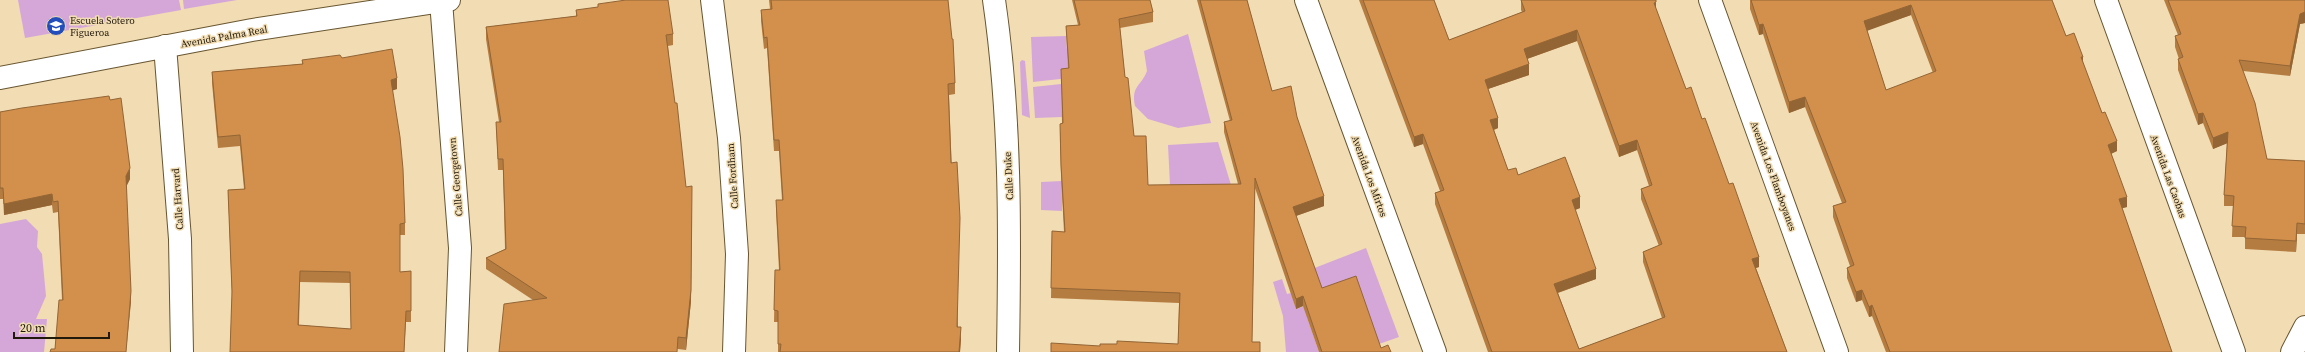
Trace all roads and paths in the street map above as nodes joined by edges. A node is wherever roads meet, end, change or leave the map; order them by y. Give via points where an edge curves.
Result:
1 (712, 0) edge
2 (994, 0) edge
3 (1306, 0) edge
4 (1710, 0) edge
5 (2106, 0) edge
6 (445, 1) edge
7 (165, 46) junction
8 (0, 78) edge
9 (2305, 327) edge
10 (182, 352) edge
11 (456, 352) edge
12 (734, 352) edge
13 (1008, 352) edge
14 (1435, 352) edge
15 (1837, 352) edge
16 (2234, 352) edge
17 (2292, 352) edge

1 - 12 street, Calle Fordham via 729,138 737,254
2 - 13 street, Calle Duke via 1004,86 1009,213
3 - 14 street, Avenida Los Mirtos
4 - 15 street, Avenida Los Flamboyanes
5 - 16 street, Avenida Las Caobas
6 - 7 street, Avenida Palma Real
6 - 11 street, Calle Georgetown via 460,248
7 - 8 street, Avenida Palma Real
7 - 10 street, Calle Harvard via 180,239
9 - 17 street

